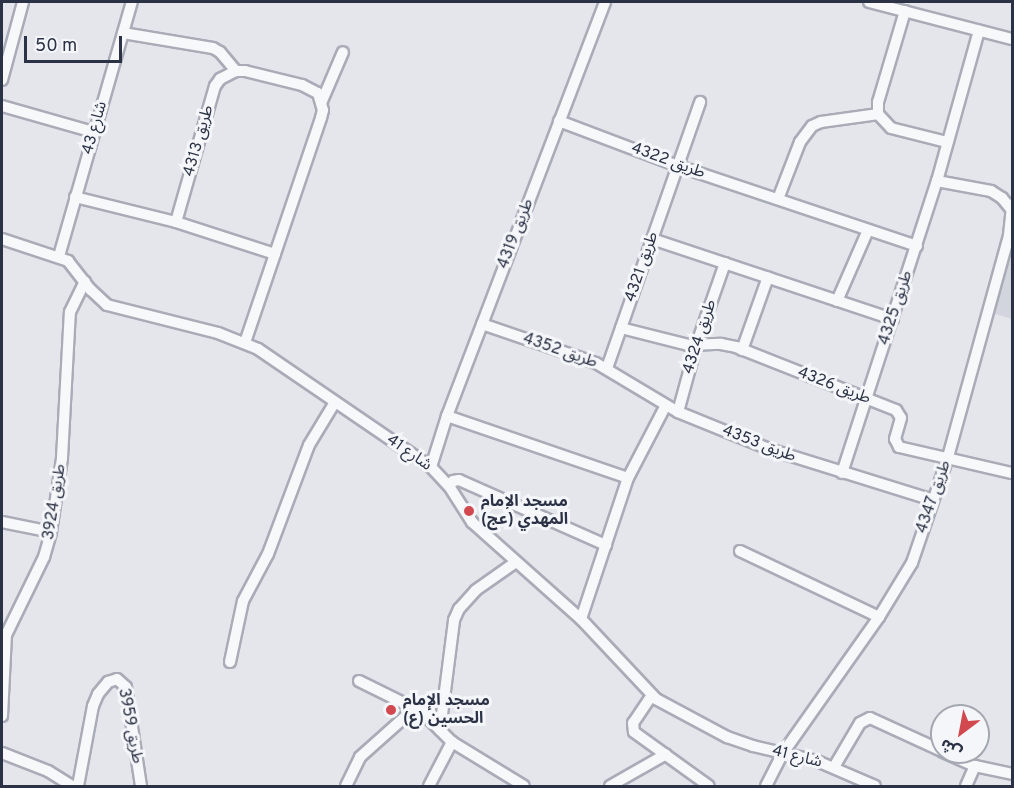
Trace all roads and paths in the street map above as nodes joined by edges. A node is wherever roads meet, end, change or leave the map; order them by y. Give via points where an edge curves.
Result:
1 (23, 2) edge
2 (132, 2) edge
3 (605, 2) edge
4 (869, 2) edge
5 (905, 11) junction
6 (979, 31) junction
7 (123, 33) junction
8 (1012, 39) edge
9 (343, 52) dead end
10 (236, 71) junction
11 (2, 80) edge
12 (322, 101) junction
13 (700, 102) dead end
14 (2, 106) edge
15 (878, 114) junction
16 (560, 121) junction
17 (93, 132) junction
18 (947, 142) junction
19 (678, 166) junction
20 (937, 181) junction
21 (75, 197) junction
22 (778, 199) junction
23 (1012, 207) edge
24 (176, 222) junction
25 (868, 230) junction
26 (2, 239) edge
27 (652, 239) junction
28 (917, 246) junction
29 (275, 254) junction
30 (59, 256) junction
31 (725, 263) junction
32 (768, 277) junction
33 (85, 282) junction
34 (837, 301) junction
35 (893, 320) junction
36 (482, 324) junction
37 (621, 328) junction
38 (245, 343) junction
39 (696, 346) junction
40 (742, 350) junction
41 (608, 368) junction
42 (867, 399) junction
43 (335, 402) junction
44 (666, 405) junction
45 (678, 411) junction
46 (447, 416) junction
47 (948, 457) junction
48 (431, 467) junction
49 (842, 473) junction
50 (1012, 473) edge
51 (628, 478) junction
52 (449, 486) junction
53 (933, 500) junction
54 (2, 522) edge
55 (51, 532) junction
56 (606, 545) junction
57 (740, 551) dead end
58 (516, 562) junction
59 (879, 617) junction
60 (581, 619) junction
61 (4, 634) edge
62 (230, 662) dead end
63 (359, 681) dead end
64 (652, 695) junction
65 (415, 708) junction
66 (2, 716) edge
67 (440, 730) junction
68 (452, 742) junction
69 (930, 746) edge
70 (2, 753) edge
71 (783, 753) junction
72 (666, 754) junction
73 (970, 764) edge
74 (975, 766) junction
75 (834, 767) junction
76 (1012, 774) edge
77 (695, 776) junction
78 (850, 781) edge
79 (72, 786) edge
80 (78, 786) edge
81 (141, 786) edge
82 (346, 786) edge
83 (429, 786) edge
84 (524, 786) edge
85 (610, 786) edge
86 (689, 786) edge
87 (709, 786) edge
88 (766, 786) edge
89 (875, 786) edge
90 (966, 786) edge

1 - 11 street
2 - 7 street, شارع 43
3 - 16 street, طريق 4319
4 - 5 street
5 - 6 street
5 - 15 street via 878,102
6 - 8 street
6 - 18 street, طريق 4325
7 - 10 street via 213,48
7 - 17 street, شارع 43
9 - 12 street
10 - 12 street via 311,87
10 - 24 street, طريق 4313 via 215,86
12 - 29 street via 321,118
13 - 19 street, طريق 4321
14 - 17 street
15 - 18 street via 891,128
15 - 22 street via 812,126 800,141
16 - 19 street, طريق 4322
16 - 36 street, طريق 4319
17 - 21 street, شارع 43
18 - 20 street, طريق 4325
19 - 22 street, طريق 4322
19 - 27 street, طريق 4321
20 - 23 street, طريق 4347 via 991,191
20 - 28 street, طريق 4325
21 - 24 street
21 - 30 street, شارع 43
22 - 25 street, طريق 4322
23 - 47 street, طريق 4347 via 1009,235
24 - 29 street
25 - 28 street, طريق 4322
25 - 34 street
26 - 30 street, شارع 41
27 - 31 street
27 - 37 street, طريق 4321
28 - 35 street, طريق 4325
29 - 38 street
30 - 33 street, شارع 41
31 - 32 street
31 - 39 street, طريق 4324
32 - 34 street
32 - 40 street
33 - 38 street, شارع 41 via 98,298 117,309
33 - 55 street, طريق 3924 via 70,312 62,458
34 - 35 street
35 - 42 street, طريق 4325
36 - 41 street, طريق 4352
36 - 46 street, طريق 4319
37 - 39 street, طريق 4326
37 - 41 street, طريق 4321
38 - 43 street, شارع 41
39 - 40 street, طريق 4326 via 721,344
39 - 45 street, طريق 4324
40 - 42 street, طريق 4326
41 - 44 street, طريق 4352
42 - 47 street, طريق 4326 via 898,412 901,418 895,439 899,447
42 - 49 street, طريق 4325
43 - 48 street, شارع 41
43 - 62 street via 309,445 272,544 243,601
44 - 45 street, طريق 4353
44 - 51 street
45 - 49 street, طريق 4353 via 769,449
46 - 48 street, طريق 4319
46 - 51 street
47 - 50 street, طريق 4326
47 - 53 street, طريق 4347
48 - 52 street, شارع 41
49 - 53 street, طريق 4353
51 - 56 street
52 - 56 street via 459,480
52 - 58 street, شارع 41 via 472,522
53 - 59 street, طريق 4347 via 912,563
54 - 55 street
55 - 61 street, طريق 3924 via 44,557
56 - 60 street
57 - 59 street
58 - 60 street, شارع 41
58 - 67 street via 476,590 454,620
59 - 71 street, طريق 4347
60 - 64 street, شارع 41
61 - 66 street, طريق 3924
63 - 65 street
64 - 71 street, شارع 41 via 726,737
64 - 72 street via 632,729
65 - 67 street
65 - 82 street via 360,757
67 - 68 street
68 - 83 street
68 - 84 street
69 - 75 street, شارع 41 via 870,718 860,723
70 - 79 street via 48,771
71 - 75 street, شارع 41
71 - 88 street, طريق 4347
72 - 77 street
72 - 85 street
73 - 74 street, شارع 41
74 - 76 street, شارع 41
74 - 90 street
75 - 78 street, شارع 41
77 - 86 street
77 - 87 street
78 - 89 street, شارع 41
80 - 81 street, طريق 3959 via 93,706 108,682 117,679 126,687

